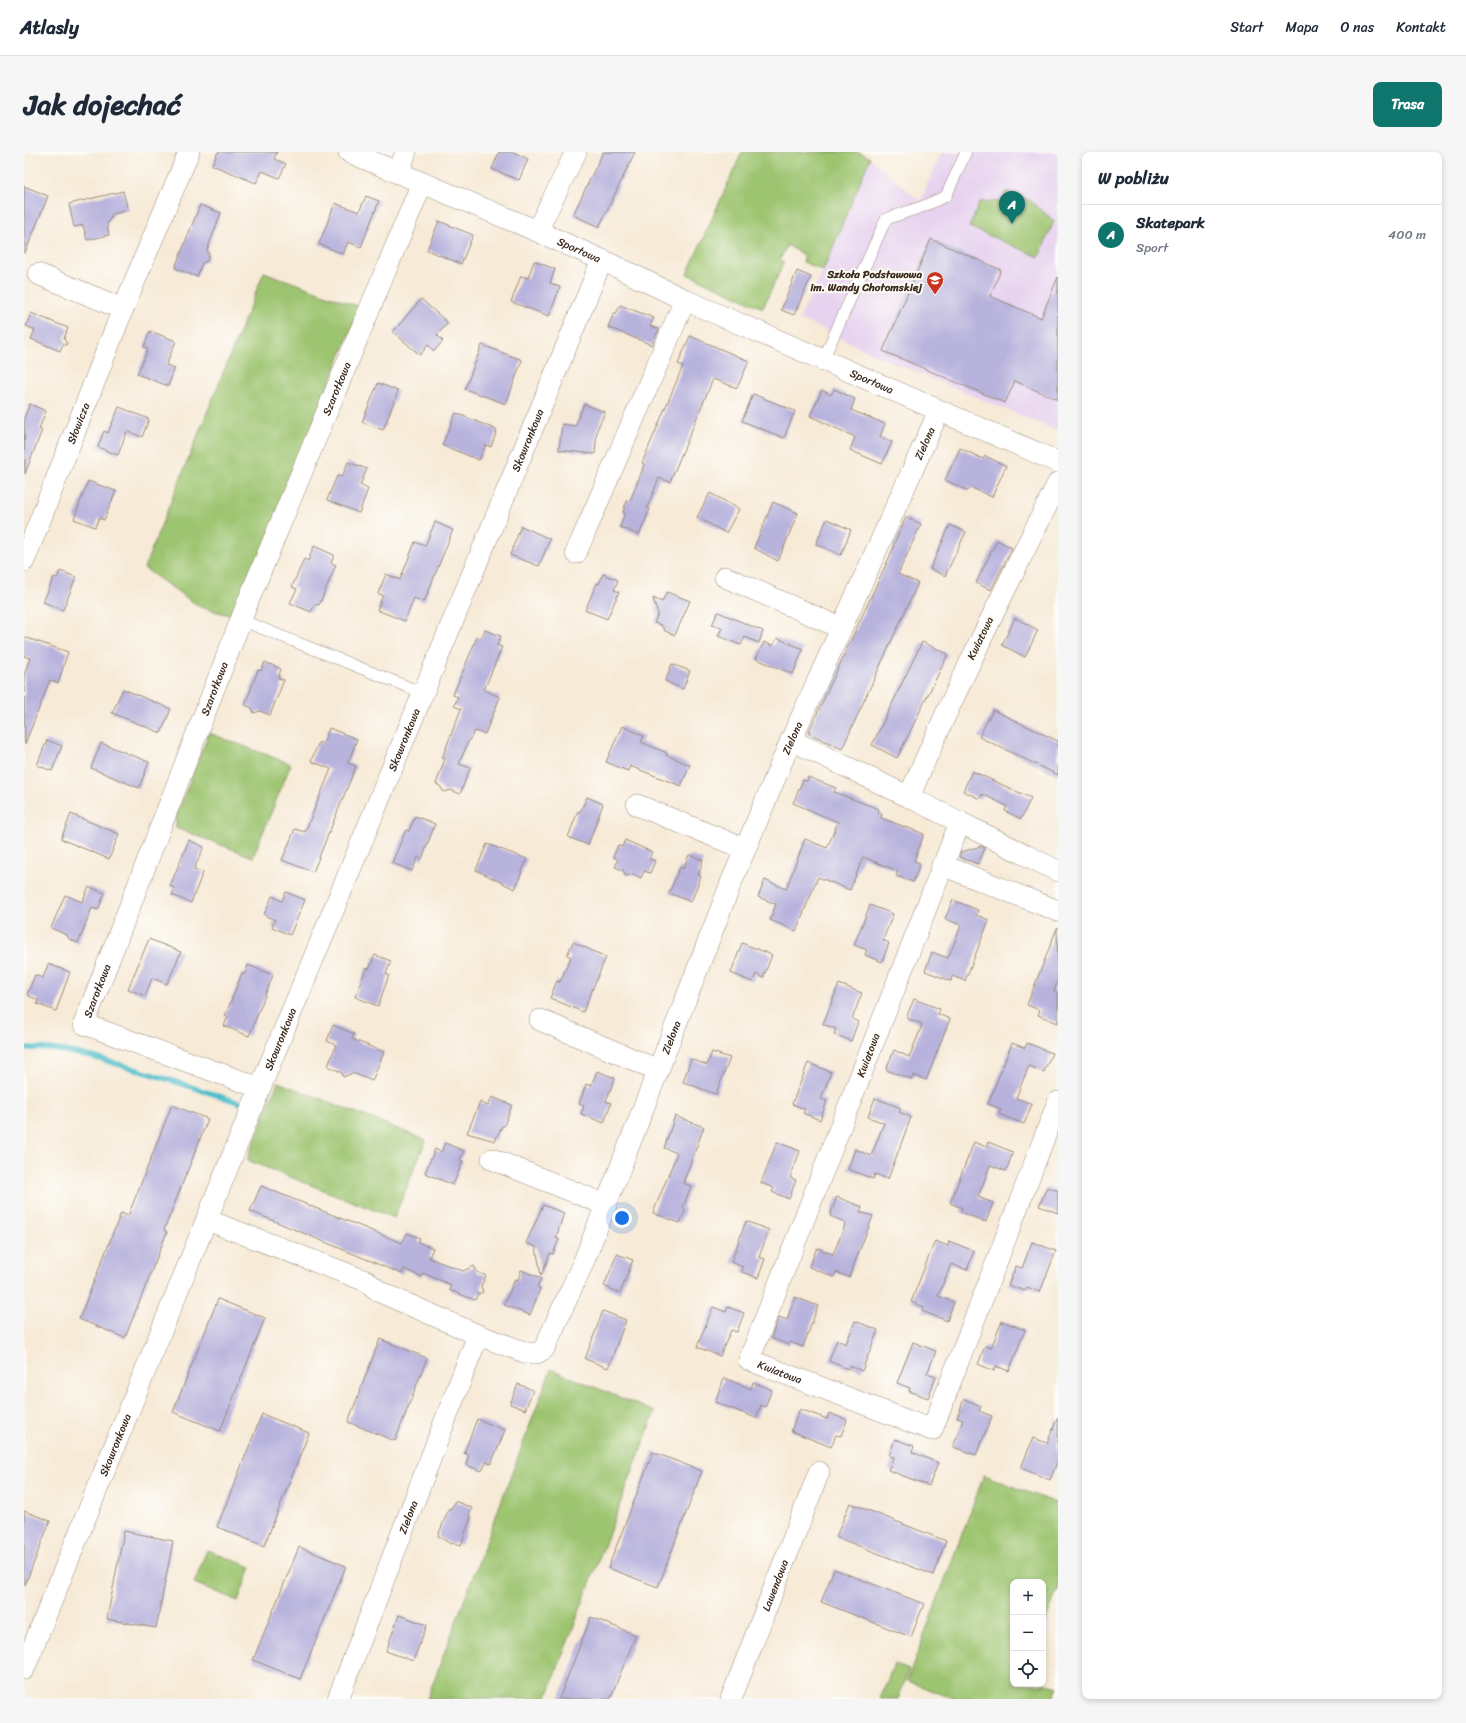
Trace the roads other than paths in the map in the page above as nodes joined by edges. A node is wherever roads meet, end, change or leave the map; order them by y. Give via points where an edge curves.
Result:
1 (189, 152) edge
2 (349, 152) edge
3 (406, 152) edge
4 (576, 152) edge
5 (966, 152) edge
6 (398, 173) junction
7 (422, 183) junction
8 (537, 232) junction
9 (602, 260) junction
10 (38, 274) dead end
11 (685, 300) junction
12 (123, 308) junction
13 (823, 360) junction
14 (939, 411) junction
15 (1058, 462) edge
16 (1058, 483) edge
17 (29, 536) edge
18 (576, 554) dead end
19 (24, 562) edge
20 (724, 577) dead end
21 (241, 620) junction
22 (841, 628) junction
23 (423, 693) junction
24 (791, 740) junction
25 (908, 797) junction
26 (637, 805) dead end
27 (960, 822) junction
28 (745, 849) junction
29 (942, 865) junction
30 (1058, 871) edge
31 (1058, 912) edge
32 (540, 1020) dead end
33 (658, 1070) junction
34 (260, 1088) junction
35 (1058, 1102) edge
36 (492, 1159) dead end
37 (606, 1204) junction
38 (207, 1220) junction
39 (478, 1335) junction
40 (819, 1472) dead end
41 (24, 1670) edge
42 (338, 1699) edge
43 (731, 1699) edge

1 - 12 street, Słowicza
2 - 6 street, Sportowa
3 - 6 street
4 - 8 street
5 - 13 lane via 946,196 886,219
6 - 7 street, Sportowa
7 - 8 street, Sportowa
7 - 21 street, Szarotkowa
8 - 9 street, Sportowa
9 - 11 street, Sportowa
9 - 23 street, Skowronkowa
10 - 12 street
11 - 13 street, Sportowa
11 - 18 street
12 - 17 street, Słowicza
13 - 14 street, Sportowa
14 - 15 street, Sportowa
14 - 22 street, Zielona
16 - 25 street, Kwiatowa via 988,622
17 - 19 street, Słowicza
20 - 22 street
21 - 23 lane
21 - 34 street, Szarotkowa via 84,1024
22 - 24 street, Zielona
23 - 34 street, Skowronkowa
24 - 25 street
24 - 28 street, Zielona
25 - 27 street
26 - 28 street
27 - 29 street, Kwiatowa
27 - 30 street
28 - 33 street, Zielona
29 - 31 street
29 - 35 street, Kwiatowa via 749,1360 932,1430
32 - 33 street
33 - 37 street, Zielona
34 - 38 street, Skowronkowa
36 - 37 street
37 - 39 street, Zielona via 584,1261 544,1349 537,1353 527,1353
38 - 39 street, Zielona via 366,1281 380,1292
38 - 41 street, Skowronkowa
39 - 42 street, Zielona
40 - 43 street, Lawendowa

